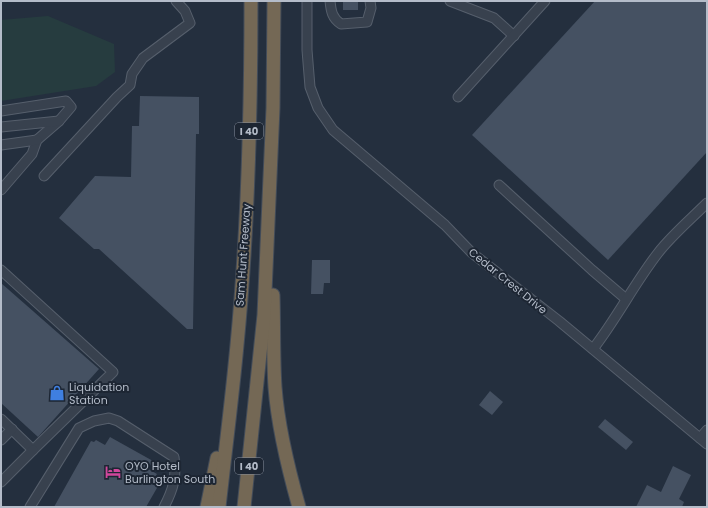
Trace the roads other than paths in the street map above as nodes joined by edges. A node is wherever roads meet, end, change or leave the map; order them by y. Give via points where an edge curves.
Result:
1 (176, 1) edge
2 (251, 1) edge
3 (274, 1) edge
4 (307, 1) edge
5 (330, 1) edge
6 (370, 1) edge
7 (450, 1) edge
8 (545, 1) edge
9 (514, 36) junction
10 (458, 97) dead end
11 (1, 111) edge
12 (60, 121) junction
13 (1, 127) edge
14 (38, 140) junction
15 (1, 145) edge
16 (271, 166) junction
17 (44, 176) dead end
18 (499, 185) dead end
19 (1, 190) edge
20 (707, 203) edge
21 (1, 270) edge
22 (626, 299) junction
23 (593, 349) junction
24 (234, 372) junction
25 (1, 419) edge
26 (12, 429) junction
27 (707, 430) edge
28 (1, 440) edge
29 (704, 441) edge
30 (33, 450) junction
31 (1, 482) edge
32 (30, 507) edge
33 (164, 507) edge
34 (207, 507) edge
35 (219, 507) edge
36 (244, 507) edge
37 (299, 507) edge

1 - 17 street via 185,11 190,23 143,58 132,74 130,85
2 - 24 highway, Sam Hunt Freeway / I 40 via 247,199
3 - 16 highway, Sam Hunt Freeway / I 40
4 - 23 street, Cedar Crest Drive via 310,87 318,108 333,130 344,142 445,225 472,253
5 - 6 street via 332,14 341,24 367,22
7 - 9 street via 494,18
8 - 9 street
9 - 10 street
11 - 12 street via 66,101 71,107
12 - 13 street
12 - 14 street
14 - 15 street
14 - 19 street via 32,154
16 - 36 highway, Sam Hunt Freeway / I 40 via 264,316
16 - 37 highway via 275,389 282,437
18 - 22 street
20 - 22 street via 659,252
21 - 30 street via 113,372
22 - 23 street
23 - 29 street, Cedar Crest Drive
24 - 34 highway
24 - 35 highway, Sam Hunt Freeway / I 40
25 - 26 street
26 - 28 street
26 - 30 street
27 - 29 street
30 - 31 street
32 - 33 street via 79,428 109,418 118,421 174,457 174,483

